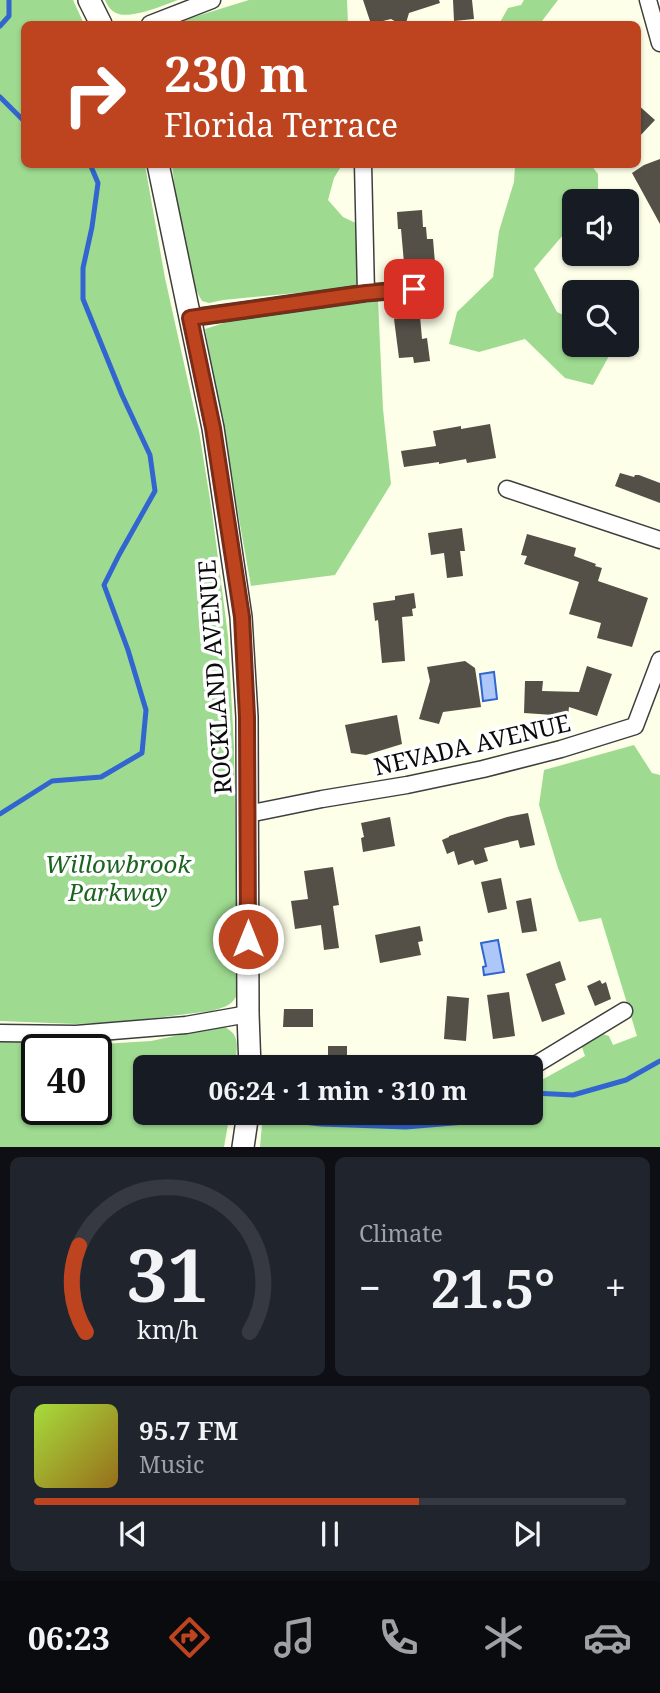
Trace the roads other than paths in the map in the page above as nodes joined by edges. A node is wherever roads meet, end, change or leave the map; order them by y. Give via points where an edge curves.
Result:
1 (89, 0) edge
2 (212, 0) edge
3 (648, 0) edge
4 (100, 21) edge
5 (158, 21) edge
6 (660, 43) edge
7 (159, 168) edge
8 (363, 168) edge
9 (414, 289) dead end
10 (366, 293) junction
11 (190, 318) junction
12 (507, 489) dead end
13 (660, 540) edge
14 (660, 660) edge
15 (248, 814) junction
16 (624, 1011) dead end
17 (248, 1014) junction
18 (0, 1033) edge
19 (250, 1055) edge
20 (543, 1060) edge
21 (246, 1125) edge
22 (243, 1147) edge

1 - 4 street
2 - 5 street
3 - 6 street
7 - 11 street, ROCKLAND AVENUE
8 - 10 street
9 - 10 street
10 - 11 street
11 - 15 street, ROCKLAND AVENUE via 213,428 240,606
12 - 13 street
14 - 15 street, NEVADA AVENUE via 635,726 483,769
15 - 17 street, ROCKLAND AVENUE
16 - 20 street
17 - 18 street via 186,1025 76,1034
17 - 19 street, ROCKLAND AVENUE
21 - 22 street

